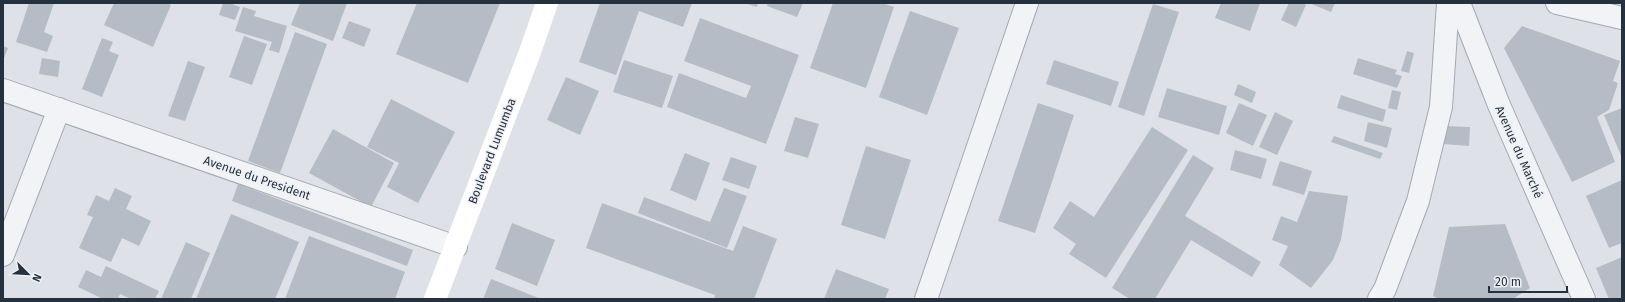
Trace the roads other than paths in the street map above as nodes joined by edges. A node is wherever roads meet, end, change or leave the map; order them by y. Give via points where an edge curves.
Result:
1 (547, 3) edge
2 (1027, 3) edge
3 (1448, 3) edge
4 (1459, 3) edge
5 (1557, 3) edge
6 (1622, 18) edge
7 (3, 90) edge
8 (59, 109) junction
9 (456, 247) junction
10 (3, 254) edge
11 (435, 299) edge
12 (926, 299) edge
13 (1379, 299) edge
14 (1584, 299) edge

1 - 9 street, Boulevard Lumumba
2 - 12 street
3 - 13 street via 1441,107 1418,201
4 - 14 street, Avenue du Marché via 1499,105
5 - 6 street
7 - 8 street, Avenue du President
8 - 9 street, Avenue du President
8 - 10 street
9 - 11 street, Boulevard Lumumba

